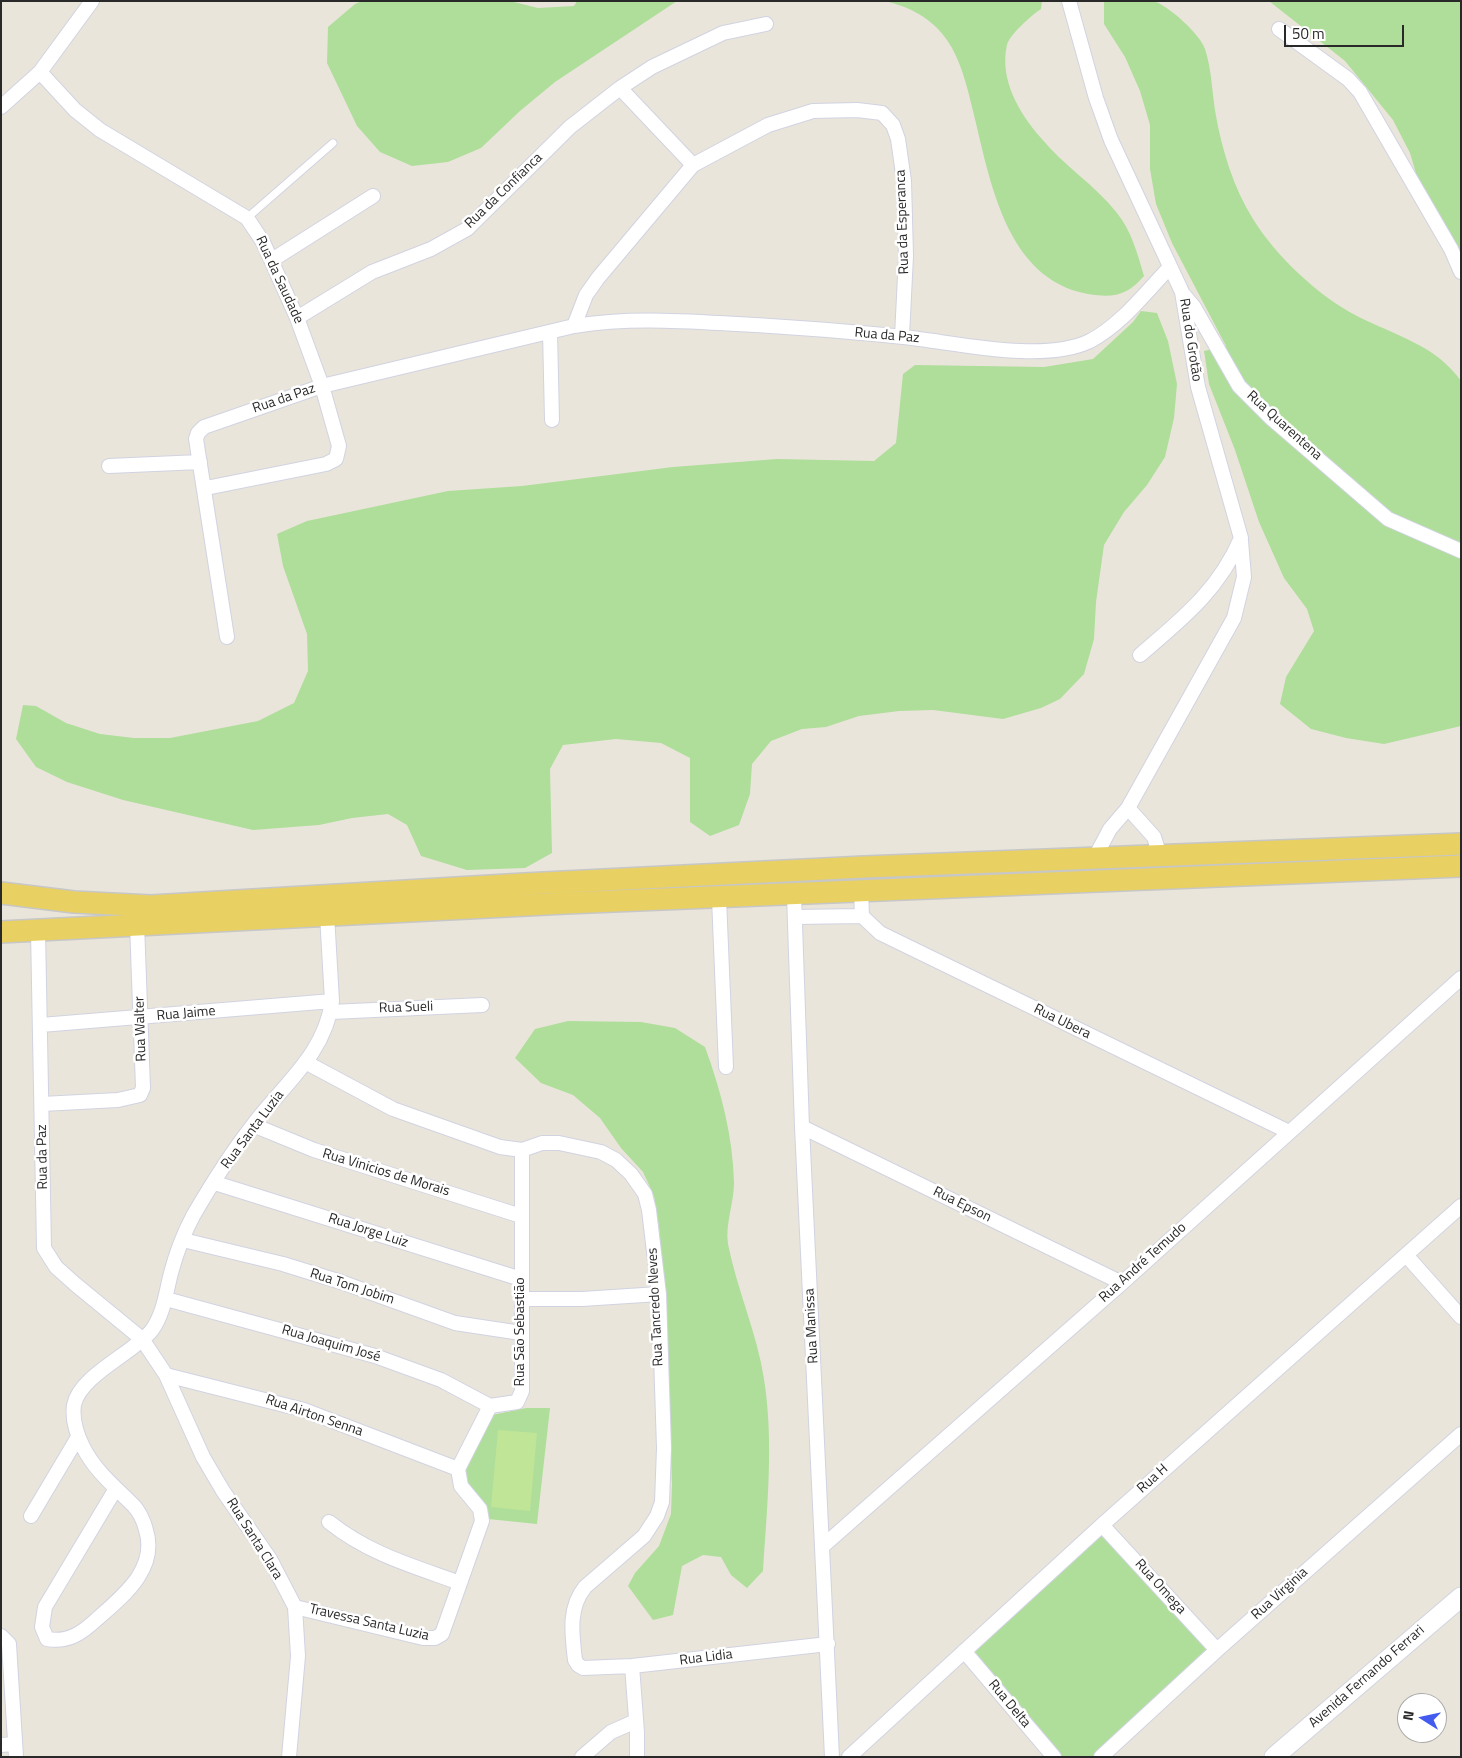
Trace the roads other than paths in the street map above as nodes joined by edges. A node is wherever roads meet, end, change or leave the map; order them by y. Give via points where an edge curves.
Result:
1 (92, 1) edge
2 (1069, 1) edge
3 (766, 24) dead end
4 (1279, 29) dead end
5 (40, 72) junction
6 (620, 88) junction
7 (1, 107) edge
8 (333, 143) dead end
9 (694, 164) junction
10 (372, 196) dead end
11 (247, 218) junction
12 (272, 260) junction
13 (1170, 267) junction
14 (1461, 272) edge
15 (1182, 292) junction
16 (297, 318) junction
17 (574, 326) junction
18 (550, 332) junction
19 (902, 336) junction
20 (322, 386) junction
21 (552, 420) dead end
22 (200, 462) junction
23 (109, 466) dead end
24 (206, 488) junction
25 (1241, 538) junction
26 (1461, 551) edge
27 (227, 636) dead end
28 (1140, 655) dead end
29 (1128, 808) junction
30 (1461, 844) edge
31 (1160, 856) junction
32 (1094, 859) junction
33 (1461, 866) edge
34 (861, 890) junction
35 (1, 893) edge
36 (794, 895) junction
37 (719, 898) junction
38 (327, 915) junction
39 (862, 916) junction
40 (795, 917) junction
41 (137, 924) junction
42 (38, 930) junction
43 (1, 932) edge
44 (1461, 978) edge
45 (482, 1005) dead end
46 (331, 1006) junction
47 (141, 1018) junction
48 (41, 1025) junction
49 (307, 1063) junction
50 (726, 1066) dead end
51 (42, 1104) junction
52 (253, 1125) junction
53 (802, 1127) junction
54 (1289, 1132) junction
55 (522, 1150) junction
56 (215, 1182) junction
57 (1461, 1206) edge
58 (521, 1216) junction
59 (183, 1240) junction
60 (1406, 1255) junction
61 (521, 1278) junction
62 (1122, 1283) junction
63 (659, 1294) junction
64 (166, 1299) junction
65 (522, 1299) junction
66 (1461, 1316) edge
67 (521, 1333) junction
68 (142, 1339) junction
69 (166, 1375) junction
70 (490, 1406) junction
71 (1461, 1434) edge
72 (78, 1437) junction
73 (458, 1469) junction
74 (115, 1490) junction
75 (31, 1516) dead end
76 (329, 1522) dead end
77 (1102, 1525) junction
78 (823, 1546) junction
79 (460, 1583) junction
80 (1461, 1597) edge
81 (296, 1606) junction
82 (1, 1636) edge
83 (828, 1644) junction
84 (1217, 1650) junction
85 (964, 1651) junction
86 (632, 1666) junction
87 (584, 1668) joint
88 (636, 1721) junction
89 (1, 1745) edge
90 (16, 1751) edge
91 (289, 1757) edge
92 (582, 1757) edge
93 (637, 1757) edge
94 (832, 1757) edge
95 (849, 1757) edge
96 (1054, 1757) edge
97 (1101, 1757) edge
98 (1274, 1757) edge

1 - 5 street
2 - 13 street, Rua do Grotão via 1111,140
3 - 6 street, Rua da Confianca via 723,33 679,52
4 - 14 street via 1348,79 1360,92 1451,249
5 - 7 street
5 - 11 street, Rua da Saudade via 74,110 100,130
6 - 9 street
6 - 16 street, Rua da Confianca via 570,127 466,229 431,249 372,272
8 - 11 lane
9 - 17 street via 598,278 586,295
9 - 19 street, Rua da Esperanca via 768,125 812,111 882,113 893,125 898,139 904,181 906,256
10 - 12 street
11 - 12 street, Rua da Saudade
12 - 16 street, Rua da Saudade
13 - 15 street, Rua do Grotão
13 - 19 street, Rua da Paz via 1109,328 1089,341 1069,348 1020,351
15 - 25 street, Rua do Grotão via 1198,387
15 - 26 street, Rua Quarentena via 1240,386 1272,419 1388,519
16 - 20 street, Rua da Saudade
17 - 18 street, Rua da Paz
17 - 19 street, Rua da Paz via 611,320 670,320
18 - 20 street, Rua da Paz
18 - 21 street
20 - 22 street, Rua da Paz via 204,427 196,439
20 - 24 street, Rua da Saudade via 339,446 336,459 326,464
22 - 23 street
22 - 24 street, Rua da Paz
24 - 27 street, Rua da Paz
25 - 28 street via 1209,592
25 - 29 street, Rua do Grotão via 1244,577 1234,618
29 - 31 street via 1154,838
29 - 32 street, Rua do Grotão via 1110,829
30 - 31 main road
31 - 32 main road
32 - 35 main road via 524,884 151,906 74,902
33 - 34 main road
34 - 36 main road
34 - 39 street
36 - 37 main road
36 - 40 street, Rua Manissa
37 - 38 main road
37 - 50 street
38 - 41 main road
38 - 46 street, Rua Santa Luzia
39 - 40 street
39 - 54 street, Rua Ubera via 880,933
40 - 53 street, Rua Manissa
41 - 42 main road
41 - 47 street, Rua Walter
42 - 43 main road
42 - 48 street, Rua da Paz
44 - 54 street, Rua André Temudo
45 - 46 street, Rua Sueli
46 - 47 street, Rua Jaime
46 - 49 street, Rua Santa Luzia via 316,1049
47 - 48 street, Rua Jaime
47 - 51 street, Rua Walter via 143,1088 140,1095 118,1100
48 - 51 street, Rua da Paz
49 - 52 street, Rua Santa Luzia
49 - 55 street, Rua Tancredo Neves via 393,1109 500,1147
51 - 68 street, Rua da Paz via 44,1248 56,1267
52 - 56 street, Rua Santa Luzia
52 - 58 street, Rua Vinicios de Morais via 314,1150
53 - 62 street, Rua Epson
53 - 78 street, Rua Manissa
54 - 62 street, Rua André Temudo
55 - 58 street, Rua Sāo Sebastiāo
55 - 63 street, Rua Tancredo Neves via 542,1143 574,1144 616,1160 631,1174 645,1194 649,1210
56 - 59 street, Rua Santa Luzia
56 - 61 street, Rua Jorge Luiz
57 - 60 street, Rua H
58 - 61 street, Rua Sāo Sebastiāo
59 - 64 street, Rua Santa Luzia
59 - 67 street, Rua Tom Jobim via 318,1275 455,1323
60 - 66 street
60 - 77 street, Rua H
61 - 65 street, Rua Sāo Sebastiāo
62 - 78 street, Rua André Temudo
63 - 65 street
63 - 87 street, Rua Tancredo Neves via 664,1487 657,1516 644,1536 584,1587 575,1603 572,1615 575,1660
64 - 68 street, Rua Santa Luzia via 156,1323
64 - 70 street, Rua Joaquim José via 375,1356 441,1380
65 - 67 street, Rua Sāo Sebastiāo
67 - 70 street, Rua Sāo Sebastiāo via 521,1398 511,1404
68 - 69 street, Rua Santa Clara
68 - 72 street, Rua Santa Luzia via 87,1383 77,1396 74,1416
69 - 73 street, Rua Airton Senna via 304,1410
69 - 81 street, Rua Santa Clara via 203,1457 270,1559
70 - 73 street
71 - 84 street, Rua Virginia
72 - 74 street via 87,1455
72 - 75 street
73 - 79 street via 461,1486 482,1514
74 - 74 street via 135,1507 144,1524 149,1538 145,1567 128,1592 90,1625 68,1639 47,1639 42,1619 45,1607
76 - 79 street via 374,1551
77 - 84 street, Rua Omega
77 - 85 street, Rua H
78 - 83 street, Rua Manissa
79 - 81 street, Travessa Santa Luzia via 442,1634 435,1638 423,1638
80 - 98 main road, Avenida Fernando Ferrari
81 - 91 street, Rua Santa Clara via 298,1656
82 - 90 street via 9,1644
83 - 86 street, Rua Lidia
83 - 94 street, Rua Manissa
84 - 97 street, Rua Virginia
85 - 95 street, Rua H
85 - 96 street, Rua Delta
86 - 87 street, Rua Lidia
86 - 88 street
88 - 92 street via 611,1732
88 - 93 street
89 - 90 street

